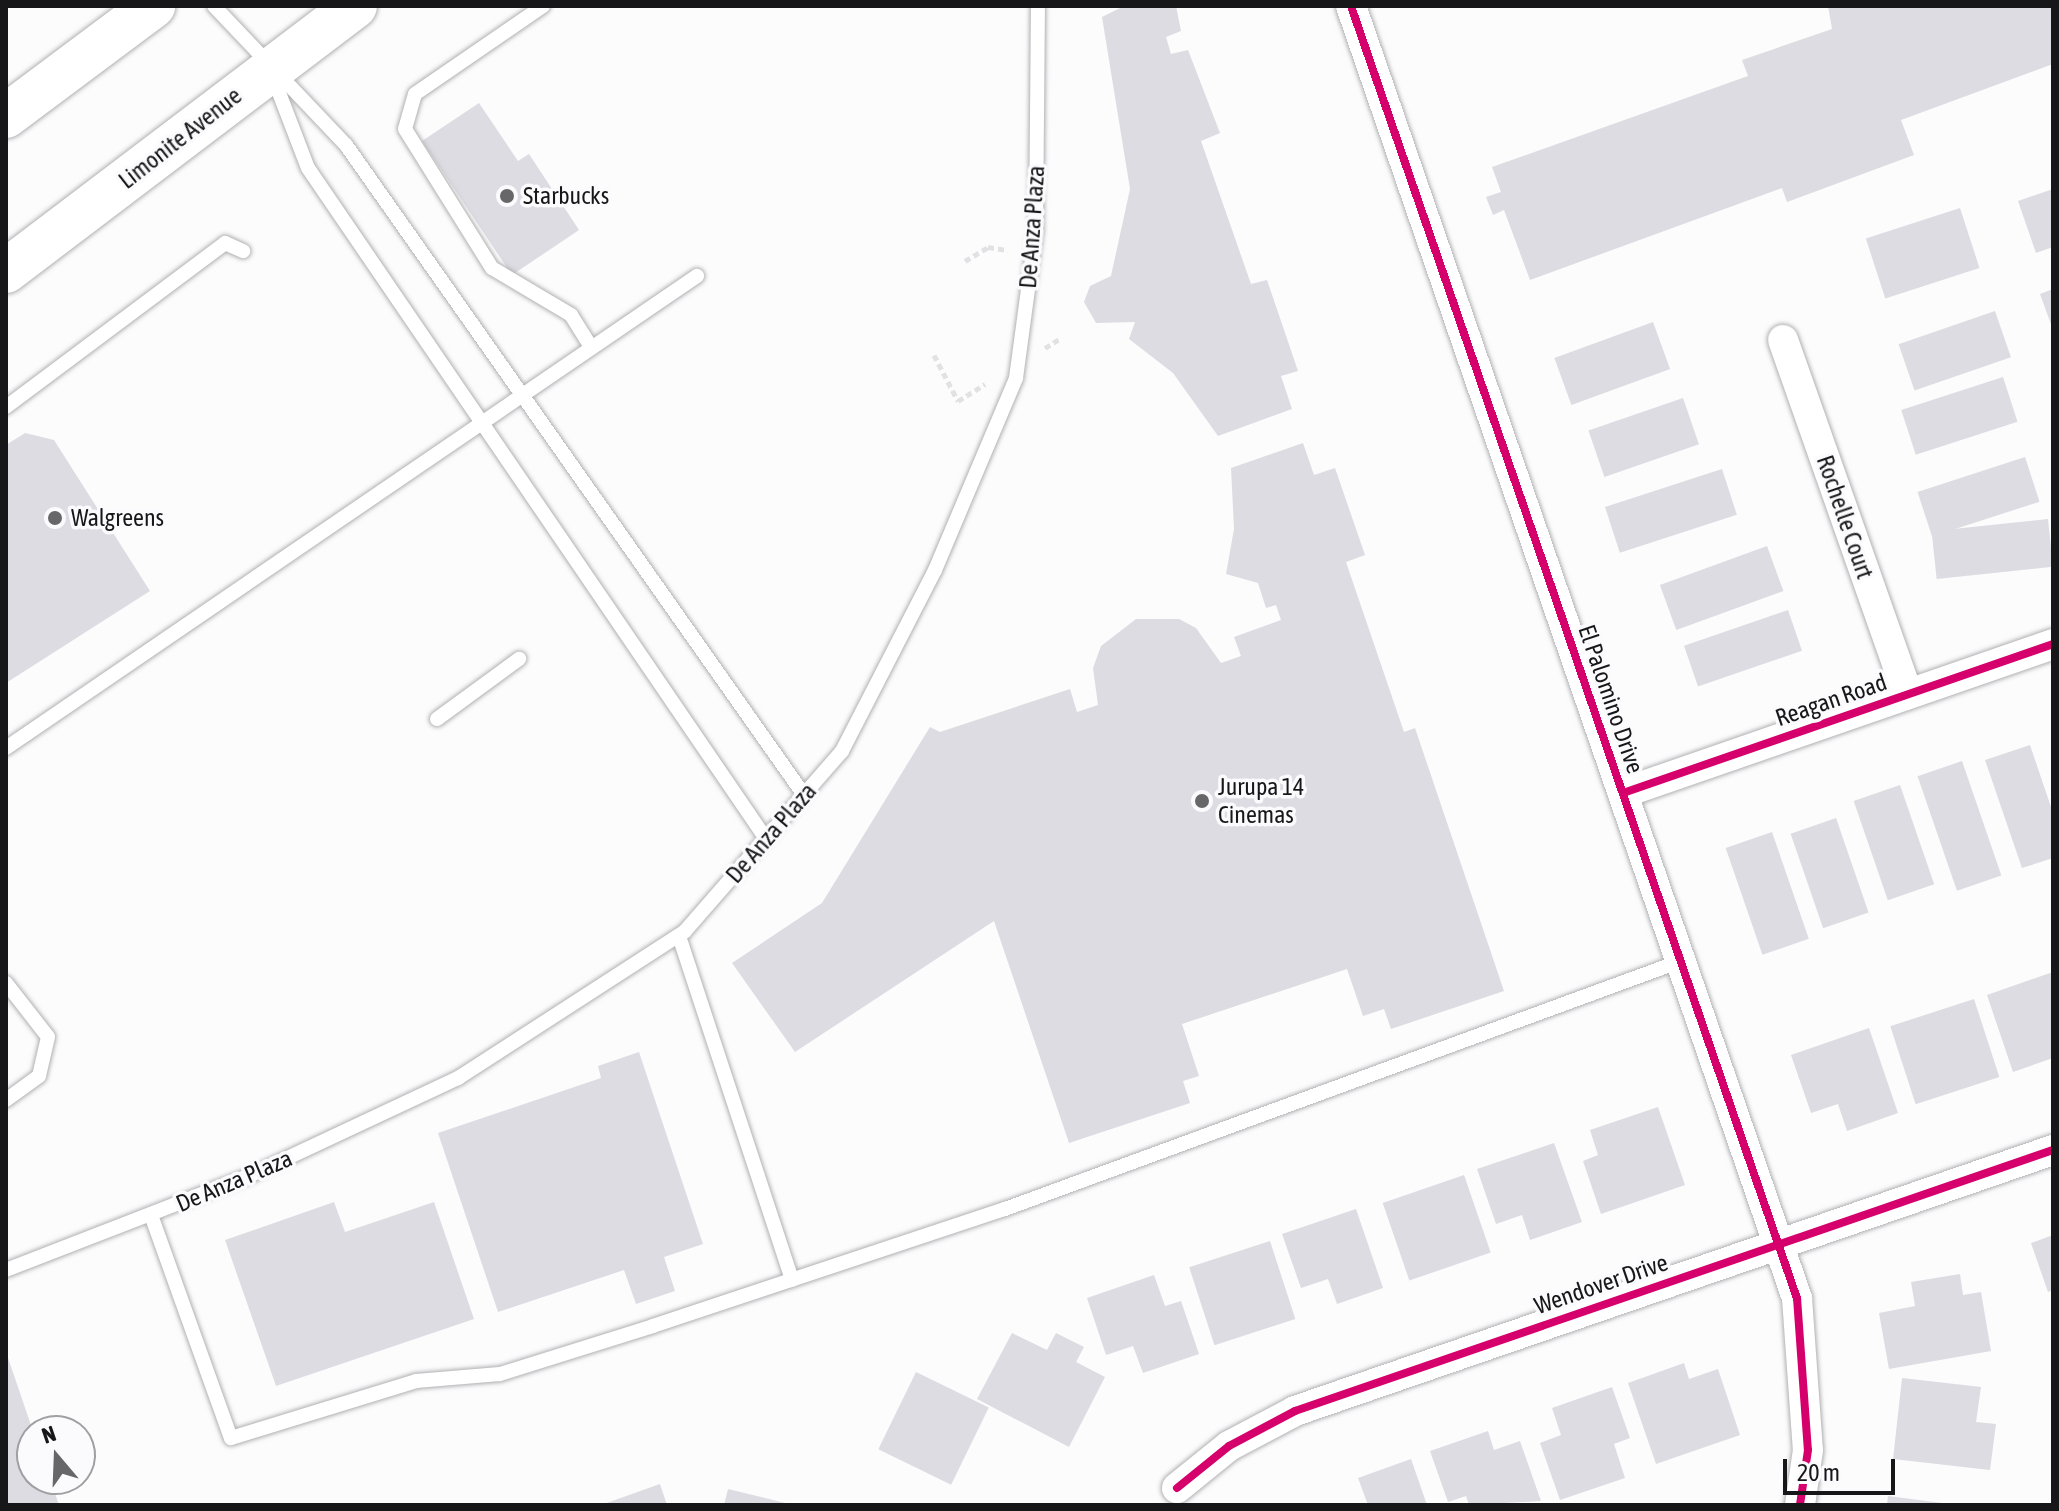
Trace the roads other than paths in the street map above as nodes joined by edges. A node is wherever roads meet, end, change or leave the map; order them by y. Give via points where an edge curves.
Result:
1 (153, 6) edge
2 (214, 6) edge
3 (355, 6) edge
4 (543, 6) edge
5 (1038, 6) edge
6 (1351, 6) edge
7 (269, 69) junction
8 (6, 116) edge
9 (243, 251) dead end
10 (6, 271) edge
11 (697, 276) dead end
12 (1783, 340) dead end
13 (590, 346) junction
14 (521, 392) junction
15 (6, 407) edge
16 (480, 420) junction
17 (2053, 644) edge
18 (519, 659) dead end
19 (1908, 694) junction
20 (437, 719) dead end
21 (6, 748) edge
22 (1623, 793) junction
23 (804, 795) junction
24 (766, 839) junction
25 (679, 936) junction
26 (1682, 961) junction
27 (6, 983) edge
28 (6, 1100) edge
29 (2053, 1150) edge
30 (151, 1215) junction
31 (1780, 1244) junction
32 (6, 1270) edge
33 (792, 1280) junction
34 (1177, 1488) dead end
35 (1800, 1505) edge

1 - 8 main road
2 - 7 lane
3 - 7 main road, Limonite Avenue
4 - 13 lane via 415,94 405,129 492,268 512,287 571,315
5 - 23 lane, De Anza Plaza via 1036,230 1016,378 877,685 847,744
6 - 22 street, El Palomino Drive
7 - 10 main road, Limonite Avenue
7 - 14 lane via 346,145
7 - 16 lane via 308,168
9 - 15 lane via 225,243
11 - 13 lane
12 - 19 street, Rochelle Court
13 - 14 lane
14 - 16 lane
14 - 23 lane
16 - 21 lane
16 - 24 lane
17 - 19 street, Reagan Road
18 - 20 lane
19 - 22 street, Reagan Road
22 - 26 street, El Palomino Drive
23 - 24 lane, De Anza Plaza
24 - 25 lane, De Anza Plaza
25 - 30 lane, De Anza Plaza via 458,1078
25 - 33 lane
26 - 31 street, El Palomino Drive
26 - 33 lane
27 - 28 lane via 48,1037 39,1076
29 - 31 street, Wendover Drive
30 - 32 lane, De Anza Plaza
30 - 33 lane via 231,1438 416,1381 500,1374
31 - 34 street, Wendover Drive via 1295,1411 1229,1446
31 - 35 street, El Palomino Drive via 1806,1362 1808,1450

